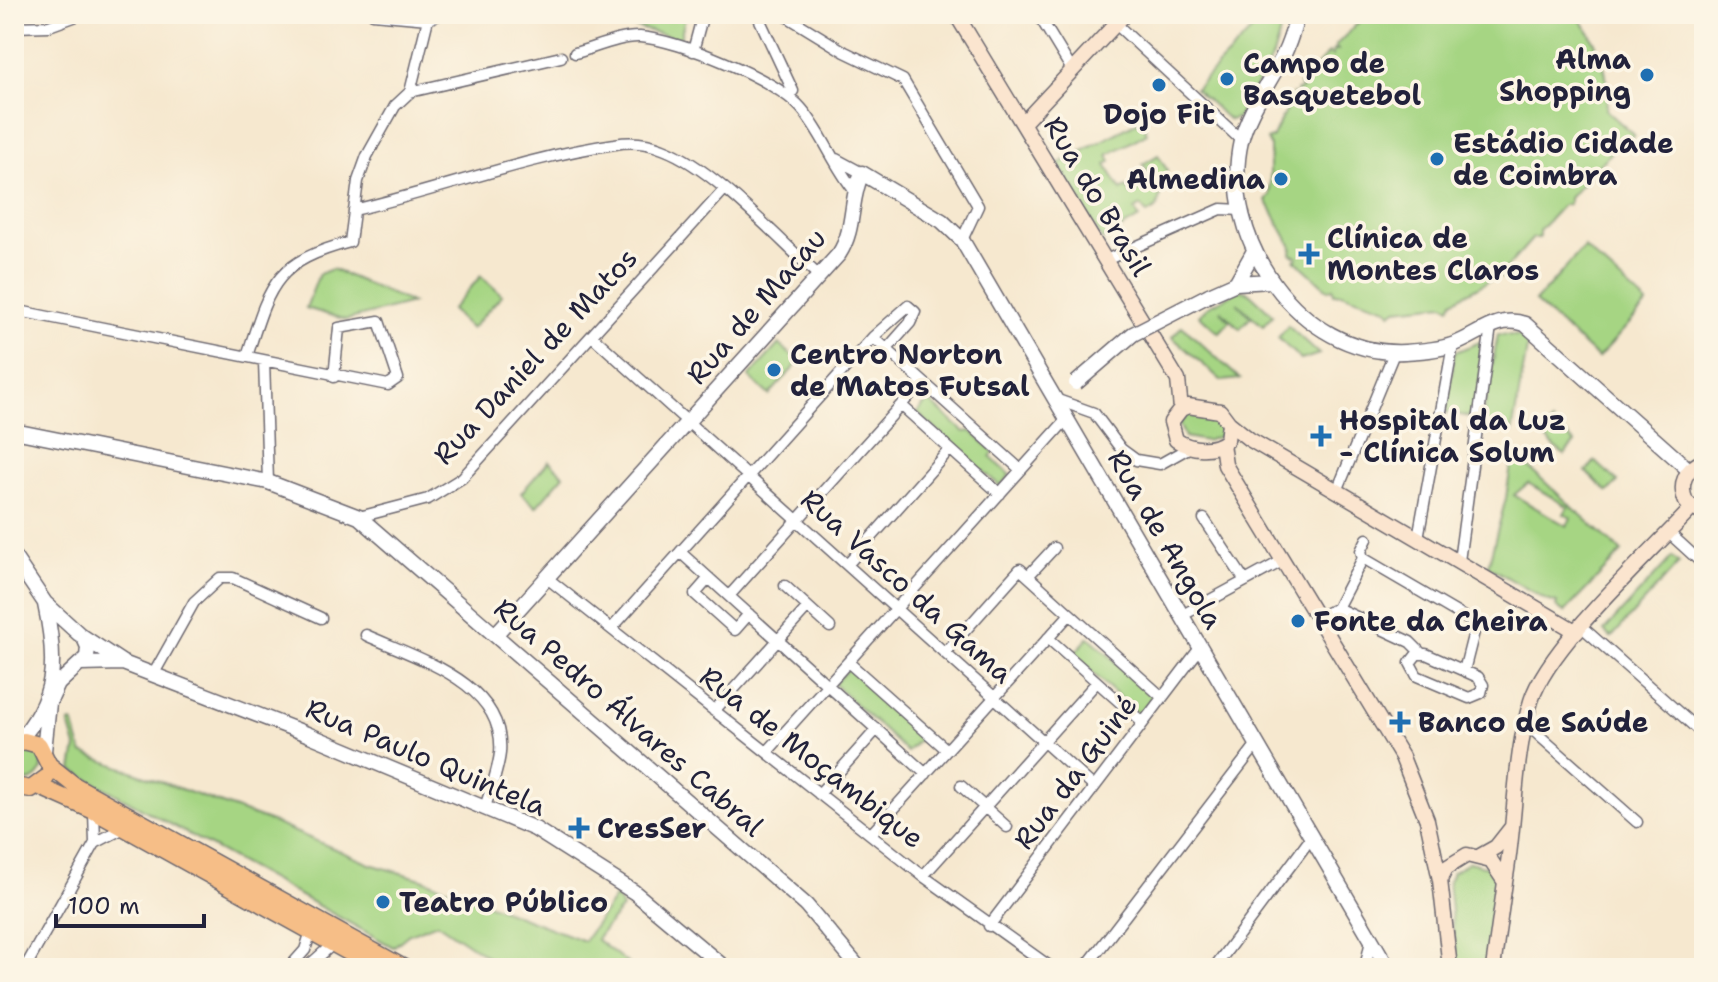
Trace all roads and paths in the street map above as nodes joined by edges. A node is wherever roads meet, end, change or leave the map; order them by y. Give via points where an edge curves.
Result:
1 (82, 14) edge
2 (373, 14) edge
3 (703, 14) edge
4 (757, 14) edge
5 (783, 14) edge
6 (956, 14) edge
7 (1038, 14) edge
8 (1298, 14) edge
9 (441, 15) edge
10 (428, 19) junction
11 (1121, 19) edge
12 (14, 27) edge
13 (693, 51) junction
14 (575, 53) dead end
15 (561, 57) dead end
16 (1072, 70) junction
17 (410, 92) junction
18 (787, 92) junction
19 (1024, 122) junction
20 (1241, 140) junction
21 (832, 156) junction
22 (862, 173) junction
23 (724, 190) junction
24 (854, 190) junction
25 (354, 210) junction
26 (1241, 210) junction
27 (962, 240) junction
28 (1254, 251) junction
29 (1106, 260) junction
30 (819, 276) junction
31 (1271, 281) junction
32 (1236, 283) junction
33 (14, 310) edge
34 (1491, 326) junction
35 (592, 336) junction
36 (873, 337) junction
37 (1453, 345) junction
38 (887, 349) junction
39 (1394, 353) junction
40 (247, 356) junction
41 (264, 361) junction
42 (334, 377) junction
43 (1178, 380) junction
44 (922, 381) junction
45 (1055, 399) junction
46 (901, 405) junction
47 (1202, 408) junction
48 (1181, 409) junction
49 (1066, 420) junction
50 (688, 422) junction
51 (1229, 423) junction
52 (14, 431) edge
53 (1249, 439) junction
54 (1224, 442) junction
55 (1192, 446) junction
56 (950, 449) junction
57 (1704, 461) edge
58 (1021, 470) junction
59 (1689, 470) junction
60 (748, 476) junction
61 (268, 482) junction
62 (1337, 491) junction
63 (1000, 494) junction
64 (1698, 512) edge
65 (359, 517) junction
66 (1204, 519) dead end
67 (797, 520) junction
68 (1669, 533) junction
69 (1418, 538) junction
70 (1367, 539) dead end
71 (1054, 548) dead end
72 (680, 552) junction
73 (14, 557) edge
74 (1363, 558) junction
75 (1282, 561) junction
76 (1459, 561) junction
77 (847, 565) junction
78 (1704, 565) edge
79 (1024, 573) junction
80 (547, 578) junction
81 (709, 578) junction
82 (1245, 581) junction
83 (785, 586) dead end
84 (729, 596) junction
85 (45, 603) junction
86 (808, 607) junction
87 (1337, 608) junction
88 (896, 609) junction
89 (749, 614) junction
90 (1070, 614) junction
91 (1181, 616) junction
92 (321, 618) dead end
93 (1317, 618) junction
94 (830, 627) dead end
95 (612, 628) junction
96 (1580, 629) junction
97 (366, 635) dead end
98 (495, 635) junction
99 (81, 636) junction
100 (1048, 638) junction
101 (778, 640) junction
102 (1200, 648) junction
103 (55, 651) junction
104 (945, 653) junction
105 (1421, 653) junction
106 (848, 662) junction
107 (123, 663) junction
108 (77, 665) junction
109 (1464, 671) junction
110 (153, 675) junction
111 (1097, 682) junction
112 (827, 685) junction
113 (994, 697) junction
114 (1162, 697) junction
115 (714, 711) junction
116 (1142, 722) junction
117 (1526, 724) junction
118 (877, 729) junction
119 (1704, 735) edge
120 (1043, 742) junction
121 (15, 744) edge
122 (1257, 744) junction
123 (947, 750) junction
124 (767, 752) junction
125 (47, 758) junction
126 (926, 774) junction
127 (38, 786) junction
128 (961, 786) dead end
129 (1093, 786) junction
130 (14, 787) edge
131 (819, 794) junction
132 (485, 807) junction
133 (985, 807) junction
134 (94, 811) junction
135 (1637, 822) dead end
136 (1007, 827) dead end
137 (124, 828) junction
138 (1511, 828) junction
139 (871, 834) junction
140 (1430, 837) junction
141 (1311, 838) junction
142 (95, 843) junction
143 (1480, 856) junction
144 (1455, 860) junction
145 (923, 876) junction
146 (1440, 880) junction
147 (1505, 882) junction
148 (989, 926) junction
149 (311, 931) junction
150 (1371, 940) junction
151 (333, 944) junction
152 (857, 966) edge
153 (25, 968) edge
154 (289, 968) edge
155 (306, 968) edge
156 (377, 968) edge
157 (404, 968) edge
158 (725, 968) edge
159 (1052, 968) edge
160 (1085, 968) edge
161 (1214, 968) edge
162 (1365, 968) edge
163 (1388, 968) edge
164 (1450, 968) edge
165 (1493, 968) edge

1 - 12 street via 49,26
2 - 10 street
3 - 13 street
4 - 18 street
5 - 27 street via 903,80 978,206
6 - 19 main road, Rua do Brasil
7 - 16 street
8 - 20 street via 1285,53
9 - 10 street
10 - 17 street
11 - 16 main road
11 - 20 street
13 - 14 street via 639,37
13 - 18 street
15 - 17 street
16 - 19 main road
17 - 25 street via 374,140 358,181
18 - 21 street
19 - 29 main road, Rua do Brasil
20 - 26 street
21 - 22 street
21 - 24 street
22 - 24 street, Rua de Macau
22 - 27 street, Rua de Angola via 942,221
23 - 25 street via 664,149 616,144
23 - 30 street
23 - 35 street, Rua Daniel de Matos
24 - 30 street, Rua de Macau via 850,238
25 - 40 street via 350,242 310,253 282,271
26 - 28 street
26 - 29 street via 1221,209
27 - 45 street, Rua de Angola
28 - 31 street
28 - 32 street
29 - 43 main road, Rua do Brasil
30 - 50 street, Rua de Macau
31 - 32 street
31 - 39 street via 1330,333
32 - 45 street, bridge via 1133,334
33 - 40 street
34 - 37 street
34 - 59 street via 1515,320 1525,324
34 - 76 street
35 - 50 street, Rua Vasco da Gama
35 - 65 street, Rua Daniel de Matos via 462,478 428,499
36 - 38 street
36 - 38 street via 908,306 915,312 910,323
36 - 60 street
37 - 39 street
37 - 69 street
38 - 44 street
39 - 62 street
40 - 41 street
41 - 42 street
41 - 61 street
42 - 42 street via 388,385 398,378 379,321 339,328
43 - 47 main road
43 - 48 main road, Rua do Brasil
44 - 46 street
44 - 58 street
45 - 49 street, Rua de Angola
45 - 55 street via 1094,413 1136,460 1160,464
46 - 56 street
46 - 67 street
47 - 48 main road
47 - 51 main road via 1220,411
48 - 55 main road, Rua do Brasil via 1171,422 1172,430 1176,440
49 - 58 street
49 - 91 street, Rua de Angola
50 - 60 street, Rua Vasco da Gama
50 - 80 street, Rua de Macau
51 - 53 main road
51 - 54 main road
52 - 61 street
53 - 54 main road
53 - 62 main road
54 - 55 main road via 1216,448
54 - 75 main road via 1225,465
56 - 63 street
56 - 77 street
57 - 59 main road
58 - 63 street
59 - 64 main road via 1683,494
60 - 67 street, Rua Vasco da Gama
60 - 72 street
61 - 65 street
62 - 69 main road
63 - 88 street
64 - 68 main road
65 - 98 street, Rua Pedro Álvares Cabral
66 - 82 street
67 - 77 street, Rua Vasco da Gama
67 - 84 street
68 - 78 street
68 - 96 main road
69 - 76 main road
70 - 74 street
71 - 79 street
72 - 81 street
72 - 95 street
73 - 85 street
74 - 87 street
74 - 109 street via 1476,624
75 - 82 street
75 - 93 main road
76 - 96 main road
77 - 88 street, Rua Vasco da Gama
79 - 90 street
79 - 104 street
80 - 95 street, Rua de Moçambique
80 - 98 street, Rua de Macau
81 - 84 street
81 - 89 street via 695,594 735,630
82 - 91 street
83 - 86 street
84 - 89 street
85 - 99 street, Rua Paulo Quintela
85 - 103 street
86 - 94 street
86 - 101 street
87 - 93 street
87 - 105 street via 1410,642
88 - 104 street, Rua Vasco da Gama
88 - 106 street
89 - 101 street
90 - 100 street
90 - 114 street
91 - 102 street, Rua de Angola
92 - 110 street via 233,578 220,578 194,602
93 - 140 main road via 1402,757
95 - 115 street, Rua de Moçambique
96 - 117 main road via 1541,676
96 - 119 street
97 - 132 street via 451,673 486,706 500,751
98 - 152 street, Rua Pedro Álvares Cabral via 806,905
99 - 103 street via 63,635
99 - 107 street, Rua Paulo Quintela
99 - 108 street via 88,652
100 - 111 street
100 - 113 street
101 - 112 street
101 - 115 street
102 - 114 street, Rua da Guiné
102 - 122 street, Rua de Angola
103 - 108 street via 65,665
103 - 121 street via 40,709
104 - 113 street, Rua Vasco da Gama
105 - 109 street
105 - 109 street via 1411,660 1414,674 1476,698 1483,690 1481,681
106 - 112 street
106 - 123 street
107 - 108 street, Rua Paulo Quintela
107 - 110 street, Rua Paulo Quintela
108 - 125 street via 58,684 49,703
110 - 132 street, Rua Paulo Quintela
111 - 116 street
111 - 120 street
112 - 118 street
112 - 124 street
113 - 120 street, Rua Vasco da Gama
113 - 123 street
114 - 116 street, Rua da Guiné
115 - 124 street, Rua de Moçambique
116 - 129 street, Rua da Guiné
117 - 135 street
117 - 138 main road
118 - 126 street
118 - 131 street
120 - 129 street, Rua Vasco da Gama
120 - 133 street
121 - 125 main road via 32,742
122 - 141 street, Rua de Angola
122 - 160 street
123 - 126 street
124 - 131 street, Rua de Moçambique
125 - 127 main road
125 - 157 main road via 74,785
126 - 139 street
127 - 130 main road
127 - 134 main road
128 - 133 street
129 - 148 street, Rua da Guiné
131 - 139 street, Rua de Moçambique
132 - 158 street, Rua Paulo Quintela via 585,859
133 - 136 street
133 - 145 street
134 - 137 main road
134 - 142 street
137 - 142 street
137 - 149 main road
138 - 143 main road via 1496,847
138 - 147 main road
139 - 145 street, Rua de Moçambique
140 - 144 main road
140 - 146 main road
141 - 150 street, Rua de Angola
141 - 161 street
142 - 153 street
143 - 144 main road
143 - 147 main road via 1491,861
144 - 146 main road
145 - 148 street, Rua de Moçambique
146 - 164 main road
147 - 165 main road
148 - 159 street, Rua de Moçambique
149 - 151 main road
149 - 154 street via 305,950
150 - 162 street
150 - 163 street, Rua de Angola
151 - 155 street
151 - 156 main road

